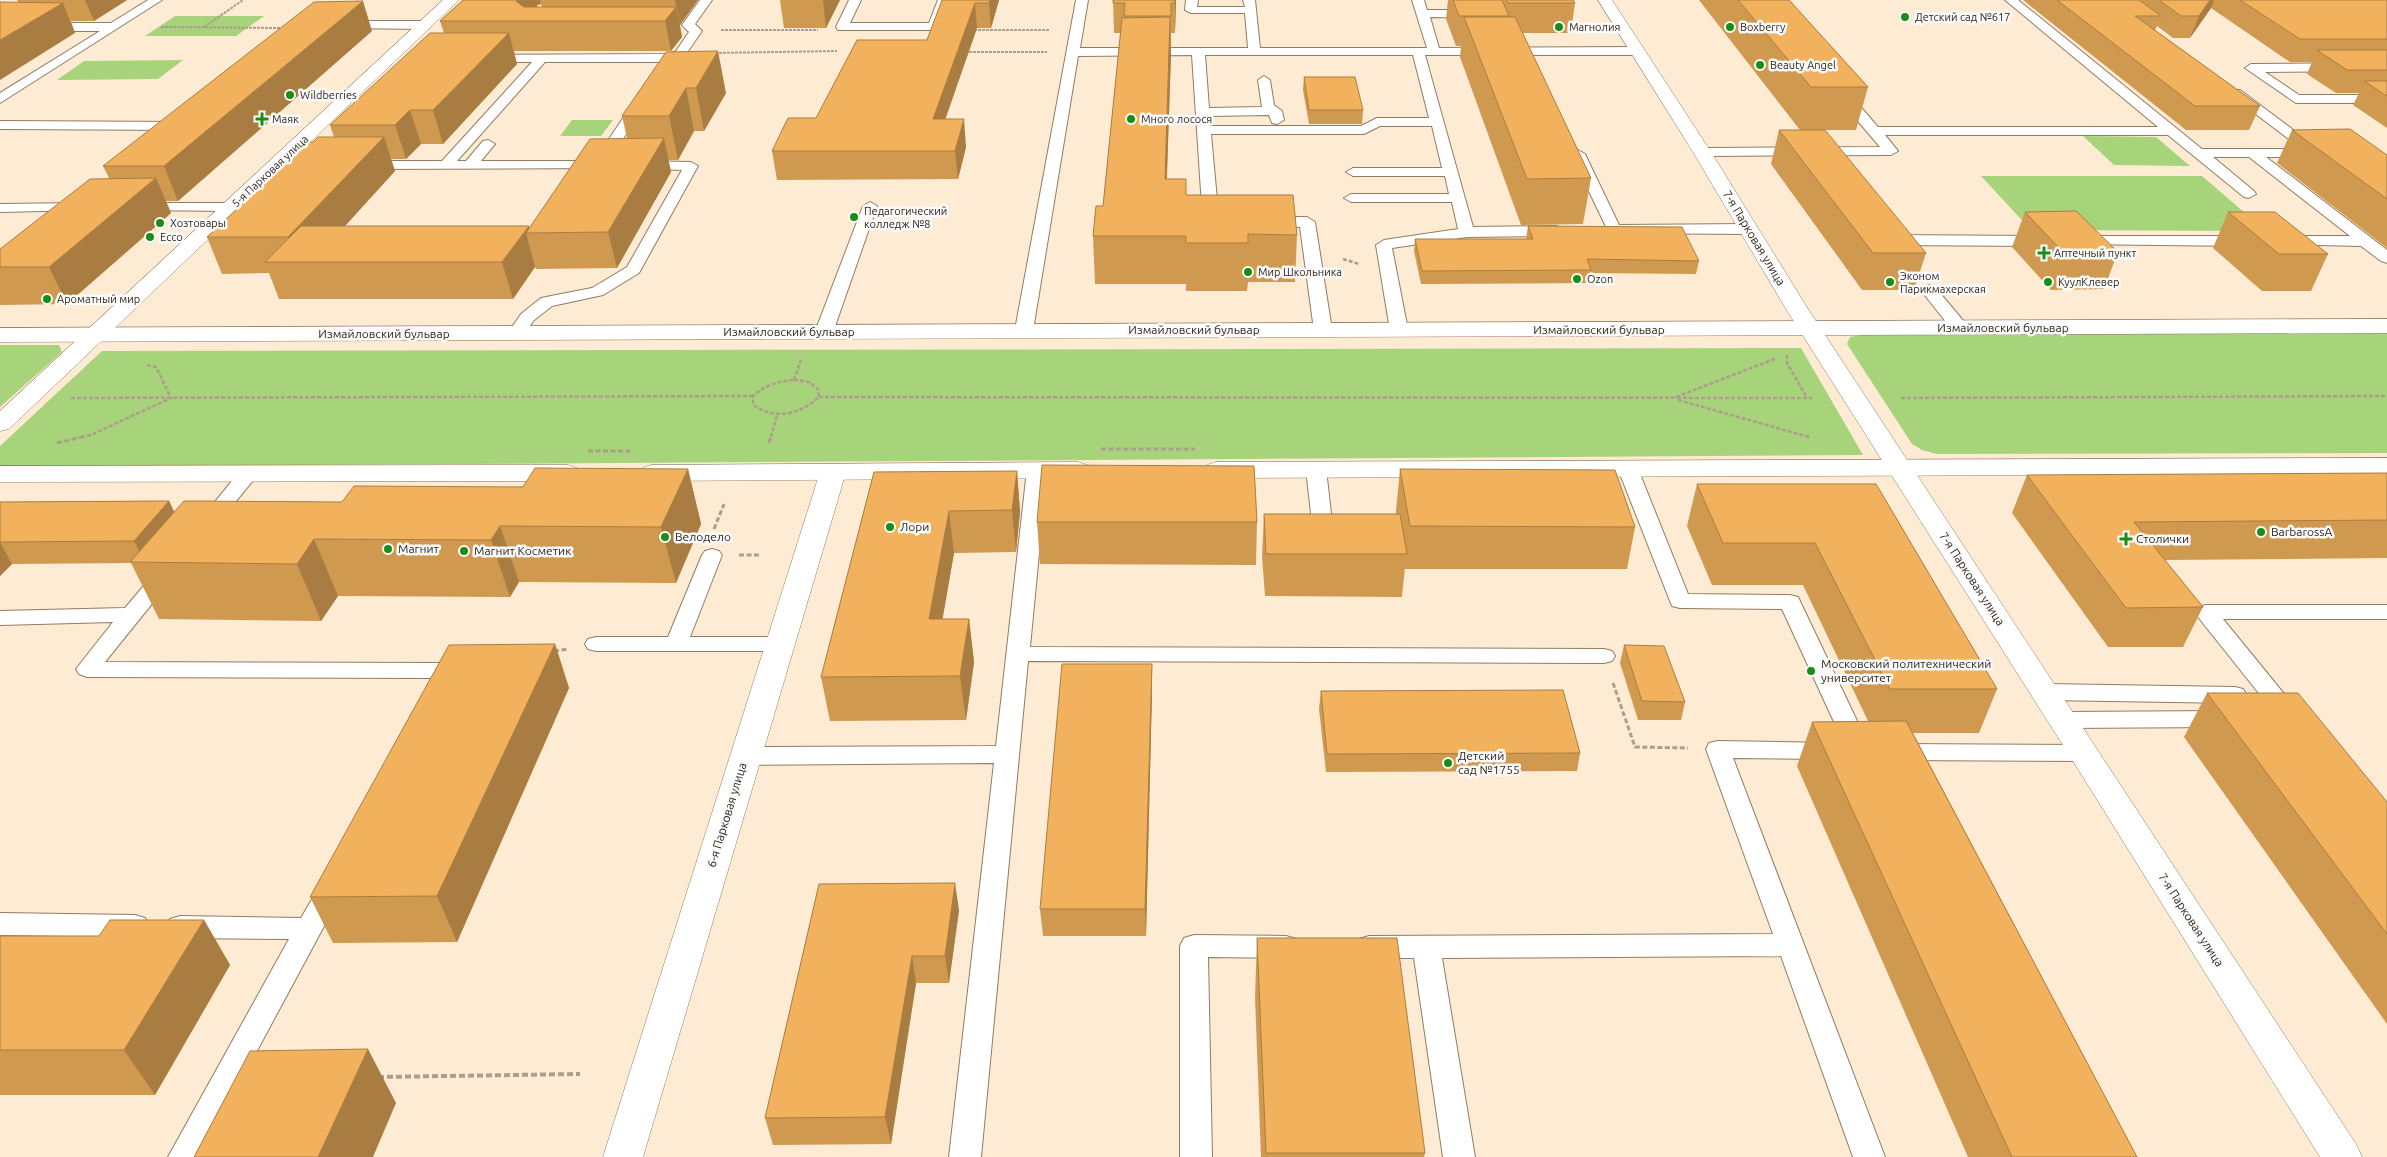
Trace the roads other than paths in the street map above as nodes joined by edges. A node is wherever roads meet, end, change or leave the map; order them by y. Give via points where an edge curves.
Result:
1 (156, 0) edge
2 (706, 0) edge
3 (855, 0) edge
4 (944, 0) edge
5 (1082, 0) edge
6 (1192, 0) edge
7 (1418, 0) edge
8 (1492, 0) edge
9 (1605, 0) edge
10 (2011, 0) edge
11 (1250, 5) edge
12 (451, 6) edge
13 (1423, 13) junction
14 (2, 19) edge
15 (425, 25) junction
16 (114, 27) junction
17 (305, 28) edge
18 (676, 31) edge
19 (696, 31) junction
20 (1434, 51) junction
21 (1531, 51) junction
22 (1638, 51) junction
23 (1074, 52) junction
24 (1198, 52) junction
25 (1254, 52) junction
26 (390, 58) junction
27 (408, 58) edge
28 (475, 58) edge
29 (542, 58) junction
30 (672, 58) junction
31 (1418, 60) junction
32 (2387, 67) edge
33 (1539, 69) edge
34 (1264, 80) dead end
35 (1830, 80) edge
36 (2222, 83) edge
37 (0, 99) edge
38 (2387, 99) edge
39 (1275, 111) junction
40 (1202, 112) junction
41 (1438, 122) junction
42 (0, 125) edge
43 (1204, 130) junction
44 (1278, 130) junction
45 (1874, 131) junction
46 (2172, 131) junction
47 (169, 138) edge
48 (1572, 141) edge
49 (488, 144) dead end
50 (1702, 152) junction
51 (1823, 152) junction
52 (2199, 153) junction
53 (2252, 153) junction
54 (350, 165) edge
55 (598, 165) junction
56 (445, 166) junction
57 (469, 166) junction
58 (1834, 166) edge
59 (1353, 172) dead end
60 (1451, 172) junction
61 (2249, 194) dead end
62 (1351, 198) dead end
63 (1458, 198) junction
64 (870, 206) dead end
65 (126, 207) edge
66 (231, 207) junction
67 (0, 208) edge
68 (74, 220) edge
69 (1229, 222) edge
70 (1249, 222) edge
71 (1879, 226) edge
72 (1748, 229) junction
73 (1594, 230) edge
74 (1614, 230) junction
75 (1575, 231) edge
76 (1467, 232) junction
77 (1891, 240) junction
78 (2363, 241) junction
79 (1902, 255) edge
80 (2387, 258) edge
81 (1929, 290) dead end
82 (2387, 326) edge
83 (1960, 328) junction
84 (1810, 329) junction
85 (1024, 330) junction
86 (1323, 330) junction
87 (1399, 330) junction
88 (824, 332) junction
89 (517, 333) junction
90 (96, 334) junction
91 (0, 335) edge
92 (0, 424) edge
93 (2387, 466) edge
94 (1901, 468) junction
95 (1316, 469) junction
96 (1628, 469) junction
97 (1037, 470) junction
98 (1097, 470) edge
99 (1196, 470) edge
100 (832, 472) junction
101 (590, 473) edge
102 (630, 473) edge
103 (0, 474) edge
104 (248, 474) junction
105 (1324, 540) edge
106 (712, 555) dead end
107 (2387, 612) edge
108 (131, 616) junction
109 (0, 618) edge
110 (596, 644) road end
111 (676, 644) junction
112 (779, 644) junction
113 (1019, 654) junction
114 (1604, 656) road end
115 (2045, 692) junction
116 (437, 696) edge
117 (2245, 718) edge
118 (2063, 720) junction
119 (1860, 752) junction
120 (2084, 753) junction
121 (1008, 754) junction
122 (745, 756) junction
123 (342, 869) edge
124 (0, 924) edge
125 (309, 929) junction
126 (1791, 945) junction
127 (1310, 947) edge
128 (1339, 947) edge
129 (1426, 947) junction
130 (184, 1157) edge
131 (623, 1157) edge
132 (965, 1157) edge
133 (1196, 1157) edge
134 (1459, 1157) edge
135 (1869, 1157) edge
136 (2342, 1157) edge

1 - 16 lane
2 - 19 lane via 688,25
3 - 4 lane via 842,27 934,28
5 - 23 lane
6 - 11 lane via 1191,10
7 - 13 lane
8 - 13 lane via 1496,8 1483,14
9 - 22 street, 7-я Парковая улица
10 - 46 lane
11 - 25 lane
12 - 15 street, 5-я Парковая улица
13 - 20 lane
14 - 16 lane
15 - 17 lane via 310,25
15 - 26 street, 5-я Парковая улица
16 - 37 lane
18 - 19 lane
19 - 30 lane via 680,54
20 - 21 lane
20 - 31 lane
21 - 22 lane
21 - 33 lane
22 - 50 street, 7-я Парковая улица
23 - 24 lane
23 - 85 lane
24 - 25 lane
24 - 40 lane
25 - 31 lane
26 - 27 lane
26 - 66 street, 5-я Парковая улица via 286,165
28 - 29 lane
29 - 30 lane
29 - 56 lane
30 - 55 lane
31 - 41 lane
32 - 38 lane via 2251,68 2296,99
34 - 39 lane via 1268,107
35 - 45 lane
36 - 53 lane via 2322,153
39 - 40 lane
39 - 44 lane
40 - 43 lane
41 - 44 lane via 1377,122 1364,130
41 - 60 lane
42 - 47 lane via 187,122
43 - 44 lane
43 - 69 lane via 1210,222
45 - 46 lane
45 - 51 lane via 1891,152
46 - 52 lane
48 - 74 lane
49 - 57 lane
50 - 51 lane
50 - 72 street, 7-я Парковая улица
51 - 58 lane
52 - 53 lane
52 - 61 lane
53 - 78 lane
54 - 56 lane
55 - 57 lane
55 - 89 lane via 691,166 633,270 597,292 547,302 527,318
56 - 57 lane
59 - 60 lane
60 - 63 lane
62 - 63 lane
63 - 76 lane
64 - 88 lane
65 - 66 lane
66 - 90 street, 5-я Парковая улица
67 - 68 lane via 94,205
70 - 86 lane via 1307,222
71 - 77 lane
72 - 74 lane
72 - 84 street, 7-я Парковая улица
73 - 74 lane
75 - 76 lane
76 - 87 lane via 1384,245
77 - 78 lane
77 - 79 lane
78 - 80 lane
81 - 83 lane
82 - 83 street, Измайловский бульвар
83 - 84 street, Измайловский бульвар
84 - 87 street, Измайловский бульвар
84 - 94 street, 7-я Парковая улица
85 - 86 street, Измайловский бульвар
85 - 88 street, Измайловский бульвар
86 - 87 street, Измайловский бульвар
88 - 89 street, Измайловский бульвар
89 - 90 street, Измайловский бульвар
90 - 91 street, Измайловский бульвар
90 - 92 street, 5-я Парковая улица
93 - 94 street
94 - 96 street
94 - 115 street, 7-я Парковая улица
95 - 96 street
95 - 99 street
95 - 105 lane
96 - 119 lane via 1680,600 1790,602
97 - 98 street
97 - 100 street
97 - 113 lane
100 - 102 street
100 - 112 street, 6-я Парковая улица
101 - 104 street
103 - 104 street
104 - 108 lane
106 - 111 lane
107 - 115 lane via 2206,612 2273,695
108 - 109 lane
108 - 116 lane via 86,669 451,671
110 - 111 lane
111 - 112 lane
112 - 122 street, 6-я Парковая улица
113 - 114 lane
113 - 121 lane
115 - 118 street, 7-я Парковая улица
117 - 118 lane
118 - 120 street, 7-я Парковая улица
119 - 120 lane
119 - 126 lane via 1718,749
120 - 136 street, 7-я Парковая улица
121 - 122 lane
121 - 132 lane
122 - 131 street, 6-я Парковая улица
123 - 125 lane
124 - 125 lane
125 - 130 lane
126 - 129 lane
126 - 135 lane
127 - 133 lane via 1194,946
128 - 129 lane
129 - 134 lane

